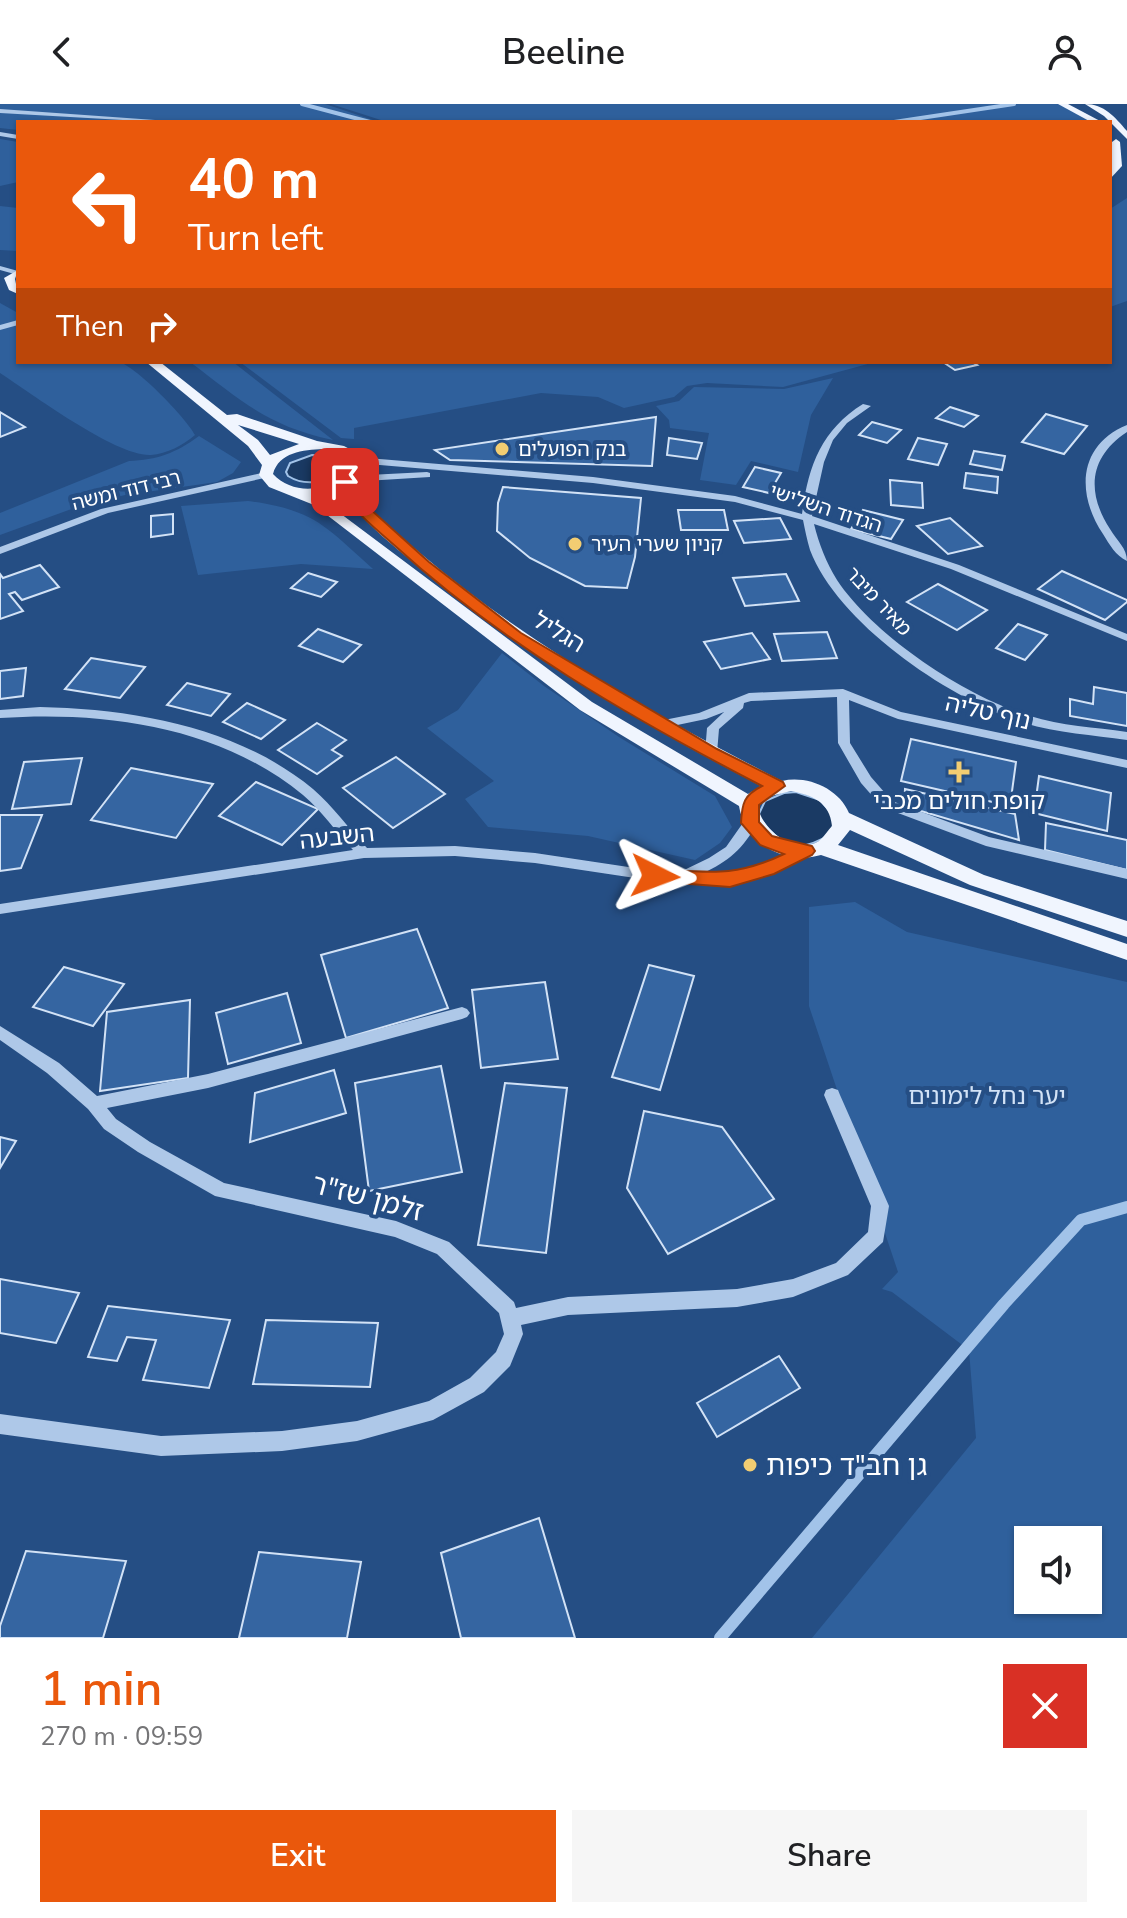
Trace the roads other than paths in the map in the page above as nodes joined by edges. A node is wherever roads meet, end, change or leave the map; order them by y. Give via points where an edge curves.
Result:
1 (1062, 104) edge
2 (1089, 104) edge
3 (0, 111) edge
4 (127, 120) edge
5 (1094, 120) edge
6 (1125, 132) edge
7 (1117, 143) edge
8 (1112, 158) edge
9 (16, 274) edge
10 (16, 290) edge
11 (155, 364) edge
12 (866, 406) dead end
13 (213, 409) junction
14 (1127, 428) edge
15 (323, 445) junction
16 (356, 460) junction
17 (267, 469) junction
18 (500, 472) junction
19 (347, 481) junction
20 (291, 491) junction
21 (807, 518) junction
22 (0, 551) edge
23 (1127, 558) edge
24 (1127, 638) edge
25 (843, 693) junction
26 (749, 697) junction
27 (0, 714) edge
28 (663, 724) junction
29 (1127, 736) edge
30 (711, 753) junction
31 (1127, 764) edge
32 (777, 786) junction
33 (750, 814) junction
34 (842, 818) junction
35 (814, 849) junction
36 (364, 853) junction
37 (1127, 874) edge
38 (680, 877) junction
39 (0, 909) edge
40 (1127, 929) edge
41 (1127, 952) edge
42 (462, 1013) dead end
43 (0, 1032) edge
44 (832, 1095) dead end
45 (94, 1104) junction
46 (510, 1318) junction
47 (0, 1424) edge

1 - 5 main road
2 - 6 main road
3 - 4 street
7 - 8 main road
9 - 10 main road via 9,278
11 - 13 main road
12 - 21 street, מאיר מיבר via 828,437 816,465
13 - 15 main road via 257,428
13 - 17 main road via 253,443
14 - 23 street via 1105,443 1089,471 1104,528
15 - 16 main road via 347,451
15 - 17 main road via 293,449
16 - 18 street, הגדוד השלישי
16 - 19 main road via 358,466
17 - 20 main road, הגליל via 270,482
17 - 22 street, רבי דוד ומשה via 105,511
18 - 19 street, הגדוד השלישי
18 - 21 street, הגדוד השלישי via 663,488
19 - 20 main road via 322,490
19 - 28 main road, הגליל via 353,501 516,636
20 - 33 main road, הגליל via 319,502 586,706
21 - 24 street, הגדוד השלישי via 976,575
21 - 29 street, מאיר מיבר via 824,567 851,602 888,641 925,669 1022,718
25 - 26 street, נוף טליה
25 - 31 street, נוף טליה via 898,715
25 - 37 street via 844,743 887,804 986,841
26 - 28 street, נוף טליה via 702,716
26 - 30 street via 713,728
27 - 36 street via 79,711 127,717 216,741 303,789
28 - 30 main road, הגליל
30 - 32 main road, הגליל
32 - 33 main road via 756,796
32 - 34 main road via 819,792
33 - 35 main road via 766,841 792,850
33 - 38 street via 742,842
34 - 35 main road via 838,835
34 - 40 main road via 977,880
35 - 38 street, השבעה via 730,880
35 - 41 main road
36 - 38 street, השבעה via 469,852
36 - 39 street, השבעה
42 - 45 street via 208,1081
43 - 45 street, זלמן שז"ר
44 - 46 street via 880,1206 877,1236 842,1269 793,1288 737,1298 568,1306
45 - 46 street, זלמן שז"ר via 110,1124 221,1190 396,1229 443,1248 494,1293
46 - 47 street via 514,1334 503,1359 477,1385 433,1410 357,1431 282,1441 161,1446

